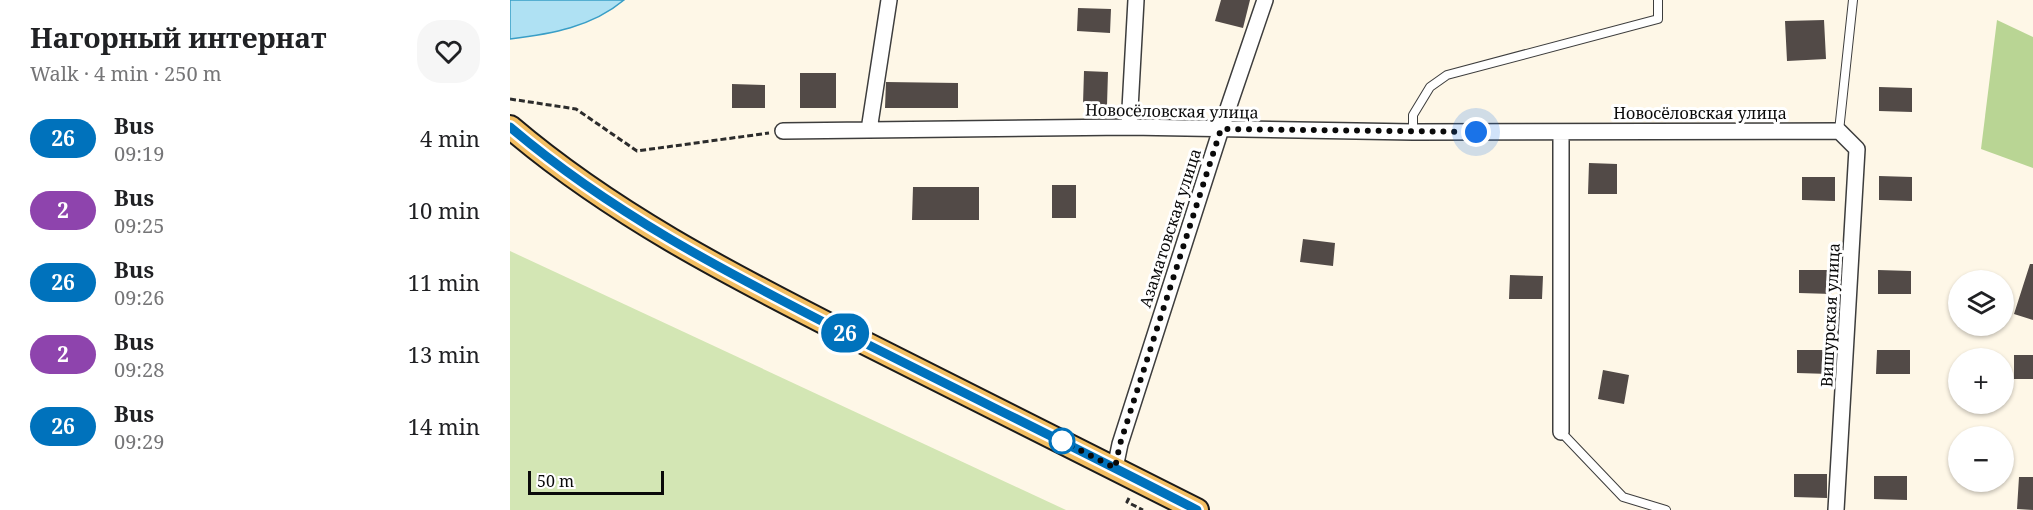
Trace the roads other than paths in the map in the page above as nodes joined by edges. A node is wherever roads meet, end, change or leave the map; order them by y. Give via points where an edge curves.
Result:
1 (889, 0) edge
2 (1136, 0) edge
3 (1265, 0) edge
4 (1658, 0) edge
5 (1853, 0) edge
6 (510, 127) edge
7 (1129, 127) junction
8 (1221, 129) junction
9 (868, 130) junction
10 (783, 131) road end
11 (1839, 131) junction
12 (1413, 132) junction
13 (1561, 132) junction
14 (1561, 432) joint
15 (1115, 468) junction
16 (1197, 510) edge
17 (1666, 510) edge
18 (1836, 510) edge

1 - 9 street
2 - 7 street
3 - 8 street, Азаматовская улица
4 - 12 lane via 1658,19 1447,75 1430,87 1413,115
5 - 11 lane
6 - 15 main road via 589,189 669,240
7 - 8 street, Новосёловская улица
7 - 9 street, Новосёловская улица
8 - 12 street, Новосёловская улица
8 - 15 street, Азаматовская улица
9 - 10 street, Новосёловская улица
11 - 13 street, Новосёловская улица
11 - 18 street, Вишурская улица via 1857,149
12 - 13 street, Новосёловская улица
13 - 14 street
14 - 17 lane via 1623,497
15 - 16 main road

